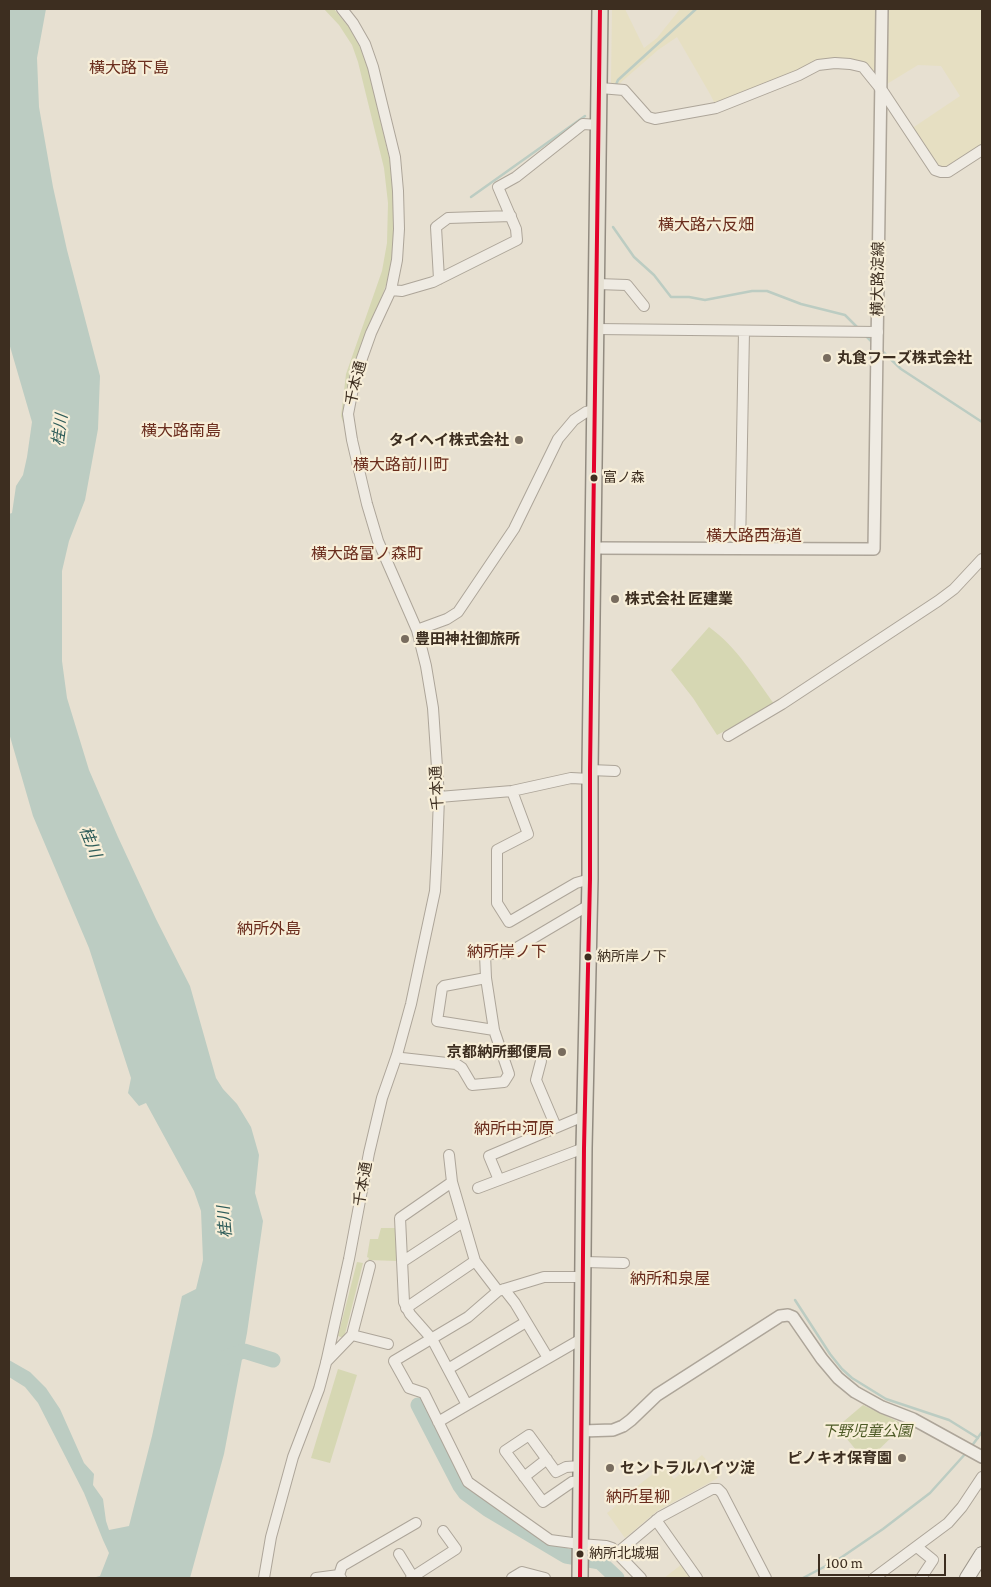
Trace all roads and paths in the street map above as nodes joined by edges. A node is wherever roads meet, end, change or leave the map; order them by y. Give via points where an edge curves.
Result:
1 (342, 9) edge
2 (600, 9) edge
3 (882, 9) edge
4 (604, 88) junction
5 (881, 88) junction
6 (599, 125) junction
7 (982, 150) edge
8 (511, 216) junction
9 (439, 279) junction
10 (597, 284) junction
11 (391, 290) junction
12 (644, 306) dead end
13 (596, 329) junction
14 (744, 331) junction
15 (878, 332) junction
16 (595, 410) junction
17 (593, 548) junction
18 (740, 549) junction
19 (982, 559) edge
20 (417, 630) junction
21 (728, 736) dead end
22 (615, 771) dead end
23 (590, 774) junction
24 (512, 790) junction
25 (439, 797) junction
26 (590, 879) junction
27 (589, 905) junction
28 (486, 978) junction
29 (494, 1030) junction
30 (397, 1055) junction
31 (541, 1060) dead end
32 (586, 1115) junction
33 (556, 1127) junction
34 (584, 1148) junction
35 (450, 1154) dead end
36 (499, 1180) junction
37 (452, 1182) junction
38 (478, 1188) dead end
39 (463, 1222) junction
40 (475, 1261) junction
41 (402, 1262) junction
42 (624, 1263) dead end
43 (370, 1266) dead end
44 (584, 1270) junction
45 (501, 1290) junction
46 (406, 1308) junction
47 (526, 1322) junction
48 (352, 1335) junction
49 (584, 1338) junction
50 (432, 1339) junction
51 (388, 1344) dead end
52 (548, 1358) junction
53 (326, 1362) junction
54 (448, 1369) junction
55 (467, 1405) junction
56 (438, 1422) junction
57 (582, 1431) junction
58 (978, 1454) edge
59 (547, 1459) junction
60 (581, 1474) junction
61 (524, 1477) junction
62 (982, 1477) edge
63 (656, 1520) junction
64 (416, 1523) dead end
65 (443, 1531) dead end
66 (580, 1546) junction
67 (917, 1547) junction
68 (617, 1553) junction
69 (398, 1554) dead end
70 (982, 1554) edge
71 (580, 1575) edge
72 (340, 1577) edge
73 (264, 1578) edge
74 (316, 1578) edge
75 (412, 1578) edge
76 (512, 1578) edge
77 (544, 1578) edge
78 (641, 1578) edge
79 (697, 1578) edge
80 (766, 1578) edge
81 (874, 1578) edge
82 (921, 1578) edge
83 (967, 1578) edge

1 - 11 street, 千本通 via 365,44 395,157 399,229
2 - 4 main road
3 - 5 street, 横大路淀線
4 - 5 street via 624,90 648,117 655,119 716,108 818,65 835,62 863,67
4 - 6 main road
5 - 7 street via 936,170 948,172
5 - 15 street, 横大路淀線
6 - 8 street via 583,124 516,177 498,187
6 - 10 main road
8 - 9 street via 517,240
8 - 9 street via 448,218 436,227
9 - 11 street via 402,291
10 - 12 street via 627,285
10 - 13 main road
11 - 20 street, 千本通 via 355,378 348,414 378,541
13 - 14 street
13 - 16 main road
14 - 15 street
14 - 18 street
15 - 18 street, 横大路淀線 via 874,549
16 - 17 main road
16 - 20 street via 574,420 558,439 514,529 458,612
17 - 18 street
17 - 23 main road
19 - 21 street via 938,601
20 - 25 street, 千本通 via 433,708
22 - 23 street
23 - 24 street
23 - 26 main road
24 - 25 street
24 - 26 street via 528,834 497,850 497,903 509,922 576,883
25 - 30 street, 千本通 via 435,891
26 - 27 main road
27 - 28 street via 508,953 485,954
27 - 32 main road
28 - 29 street
28 - 29 street via 444,986 438,1021
29 - 30 street via 509,1074 504,1082 472,1085 456,1064
30 - 53 street, 千本通 via 382,1098 369,1153 350,1259
31 - 33 street via 536,1080
32 - 33 street
32 - 34 main road
33 - 36 street via 489,1156
34 - 36 street
34 - 44 main road
35 - 37 street
36 - 38 street
37 - 39 street
37 - 41 street via 400,1218
39 - 40 street
39 - 41 street
40 - 45 street
40 - 46 street
41 - 46 street
42 - 44 street
43 - 48 street
44 - 45 street via 544,1277
44 - 49 main road
45 - 47 street via 516,1303
45 - 50 street via 468,1317
46 - 50 street
47 - 52 street
47 - 54 street
48 - 51 street
48 - 53 street
49 - 52 street
49 - 57 main road
50 - 54 street
50 - 56 street via 394,1361 408,1388 424,1393
52 - 55 street
53 - 73 street, 千本通 via 293,1457 271,1537
54 - 55 street
55 - 56 street
56 - 66 street via 468,1482 550,1540
57 - 58 street via 612,1430 623,1426 657,1395 780,1316 788,1315 794,1317 822,1360 855,1392
57 - 60 main road
59 - 60 street via 556,1472 566,1467
59 - 61 street
59 - 61 street via 529,1435 505,1451
60 - 61 street via 543,1502
60 - 66 main road
62 - 67 street via 948,1523
63 - 68 street
63 - 79 street
63 - 80 street via 712,1489 718,1489
64 - 72 street via 342,1566
65 - 75 street via 456,1549
66 - 68 street via 606,1546
66 - 71 main road
67 - 81 street
67 - 82 street via 933,1560
68 - 78 street
69 - 75 street
70 - 83 main road
72 - 74 street
76 - 77 street via 522,1572

